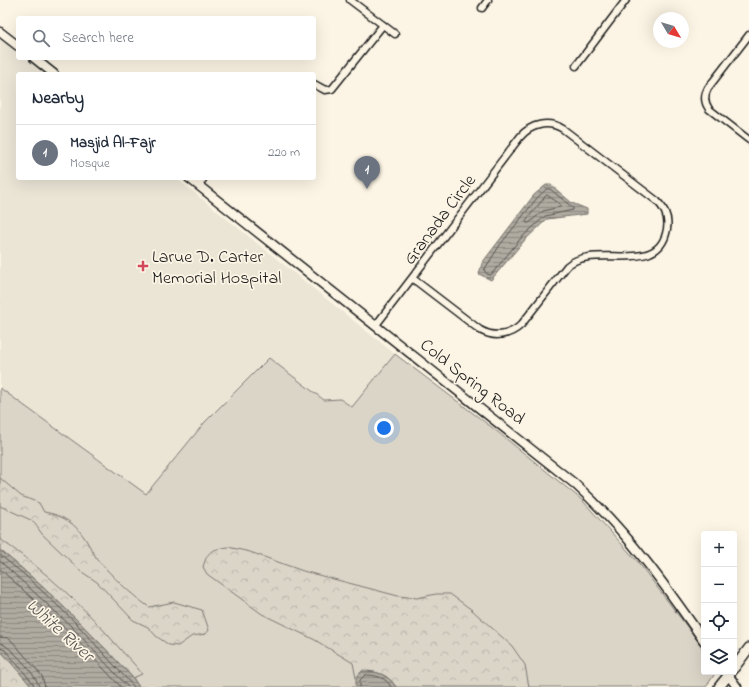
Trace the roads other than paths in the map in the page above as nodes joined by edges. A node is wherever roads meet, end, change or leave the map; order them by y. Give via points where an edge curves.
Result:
1 (350, 0) edge
2 (488, 0) edge
3 (626, 0) edge
4 (482, 8) dead end
5 (383, 25) junction
6 (0, 32) edge
7 (395, 34) dead end
8 (749, 35) edge
9 (16, 44) edge
10 (36, 60) edge
11 (576, 66) dead end
12 (52, 72) edge
13 (316, 85) edge
14 (749, 140) edge
15 (192, 180) edge
16 (203, 180) edge
17 (199, 185) junction
18 (412, 278) junction
19 (376, 325) junction
20 (703, 639) edge
21 (749, 648) edge
22 (737, 663) edge
23 (728, 675) edge
24 (731, 675) edge
25 (719, 687) edge
26 (737, 687) edge

1 - 5 street
2 - 4 street
3 - 11 street
5 - 7 street
5 - 13 street via 332,89 325,90
6 - 9 street
8 - 14 street via 705,95 711,111
10 - 12 street
15 - 17 street, Cold Spring Road
16 - 17 street
17 - 19 street, Cold Spring Road
18 - 18 street, Granada Circle via 525,131 543,124 563,129 657,201 667,219 666,235 656,248 648,253 635,257 589,256 570,264 521,325 503,335 480,330
18 - 19 street, Granada Circle
19 - 20 street, Cold Spring Road via 553,464 597,504 643,556
21 - 22 main road
23 - 25 main road
24 - 26 street

